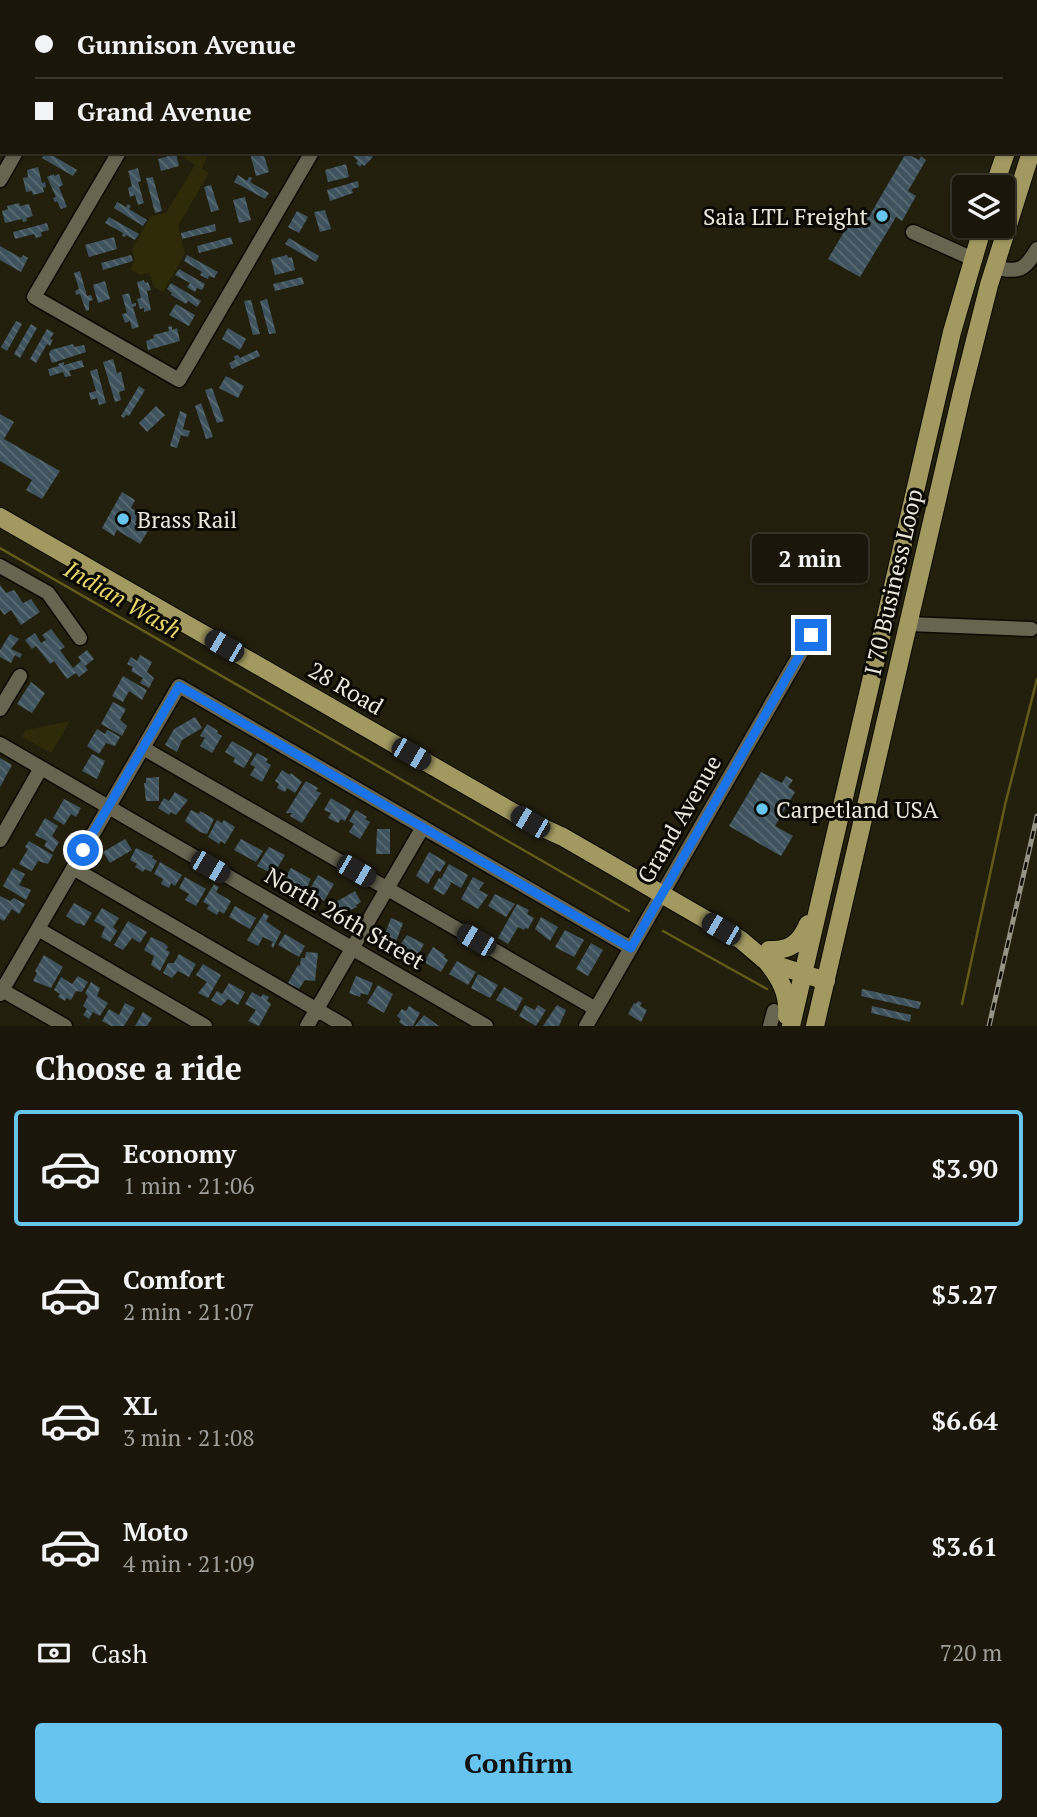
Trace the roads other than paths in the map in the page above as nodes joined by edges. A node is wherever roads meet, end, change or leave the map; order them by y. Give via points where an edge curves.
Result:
1 (15, 154) edge
2 (118, 154) edge
3 (311, 154) edge
4 (1005, 154) edge
5 (1030, 154) edge
6 (998, 175) edge
7 (0, 180) edge
8 (913, 232) dead end
9 (979, 238) edge
10 (1037, 249) edge
11 (973, 259) junction
12 (994, 268) junction
13 (0, 517) edge
14 (0, 566) edge
15 (884, 623) junction
16 (909, 624) junction
17 (1031, 629) dead end
18 (811, 635) dead end
19 (80, 638) dead end
20 (20, 676) dead end
21 (0, 709) edge
22 (0, 744) edge
23 (143, 748) junction
24 (41, 768) junction
25 (108, 808) junction
26 (423, 827) junction
27 (0, 840) edge
28 (73, 868) junction
29 (387, 888) junction
30 (662, 895) junction
31 (818, 901) junction
32 (38, 929) junction
33 (631, 948) junction
34 (352, 949) junction
35 (768, 956) junction
36 (802, 974) junction
37 (826, 981) junction
38 (1, 992) edge
39 (317, 1009) junction
40 (596, 1009) junction
41 (774, 1011) dead end
42 (65, 1026) edge
43 (205, 1026) edge
44 (307, 1026) edge
45 (345, 1026) edge
46 (486, 1026) edge
47 (586, 1026) edge
48 (770, 1026) edge
49 (788, 1026) edge
50 (815, 1026) edge

1 - 7 street
2 - 3 street via 34,297 179,380
4 - 6 main road
5 - 12 main road, I 70 Business Loop
8 - 11 street
9 - 11 main road, I 70 Business Loop
10 - 12 street via 1027,265 1014,271
11 - 12 main road
11 - 15 main road, I 70 Business Loop
12 - 16 main road, I 70 Business Loop
13 - 30 main road, 28 Road
14 - 19 street via 48,593
15 - 16 main road
15 - 31 main road, I 70 Business Loop
16 - 17 street
16 - 37 main road, I 70 Business Loop
18 - 30 street, Grand Avenue
20 - 21 street
22 - 24 street, North 26th Street
23 - 25 street
23 - 26 street via 179,686
23 - 29 street
24 - 25 street, North 26th Street
24 - 27 street
25 - 28 street
25 - 34 street, North 26th Street
26 - 29 street
26 - 33 street
28 - 32 street
28 - 39 street
29 - 34 street
29 - 40 street
30 - 33 street, Grand Avenue
30 - 35 main road, 28 Road
31 - 35 main road via 796,944
31 - 36 main road, I 70 Business Loop
32 - 38 street
32 - 43 street
33 - 40 street, Grand Avenue
34 - 39 street
34 - 46 street, North 26th Street
35 - 36 main road, 28 Road
35 - 49 main road via 786,994
36 - 37 main road, 28 Road
36 - 49 main road, I 70 Business Loop
37 - 50 main road, I 70 Business Loop
38 - 42 street
39 - 44 street
39 - 45 street
40 - 47 street, Grand Avenue
41 - 48 street

